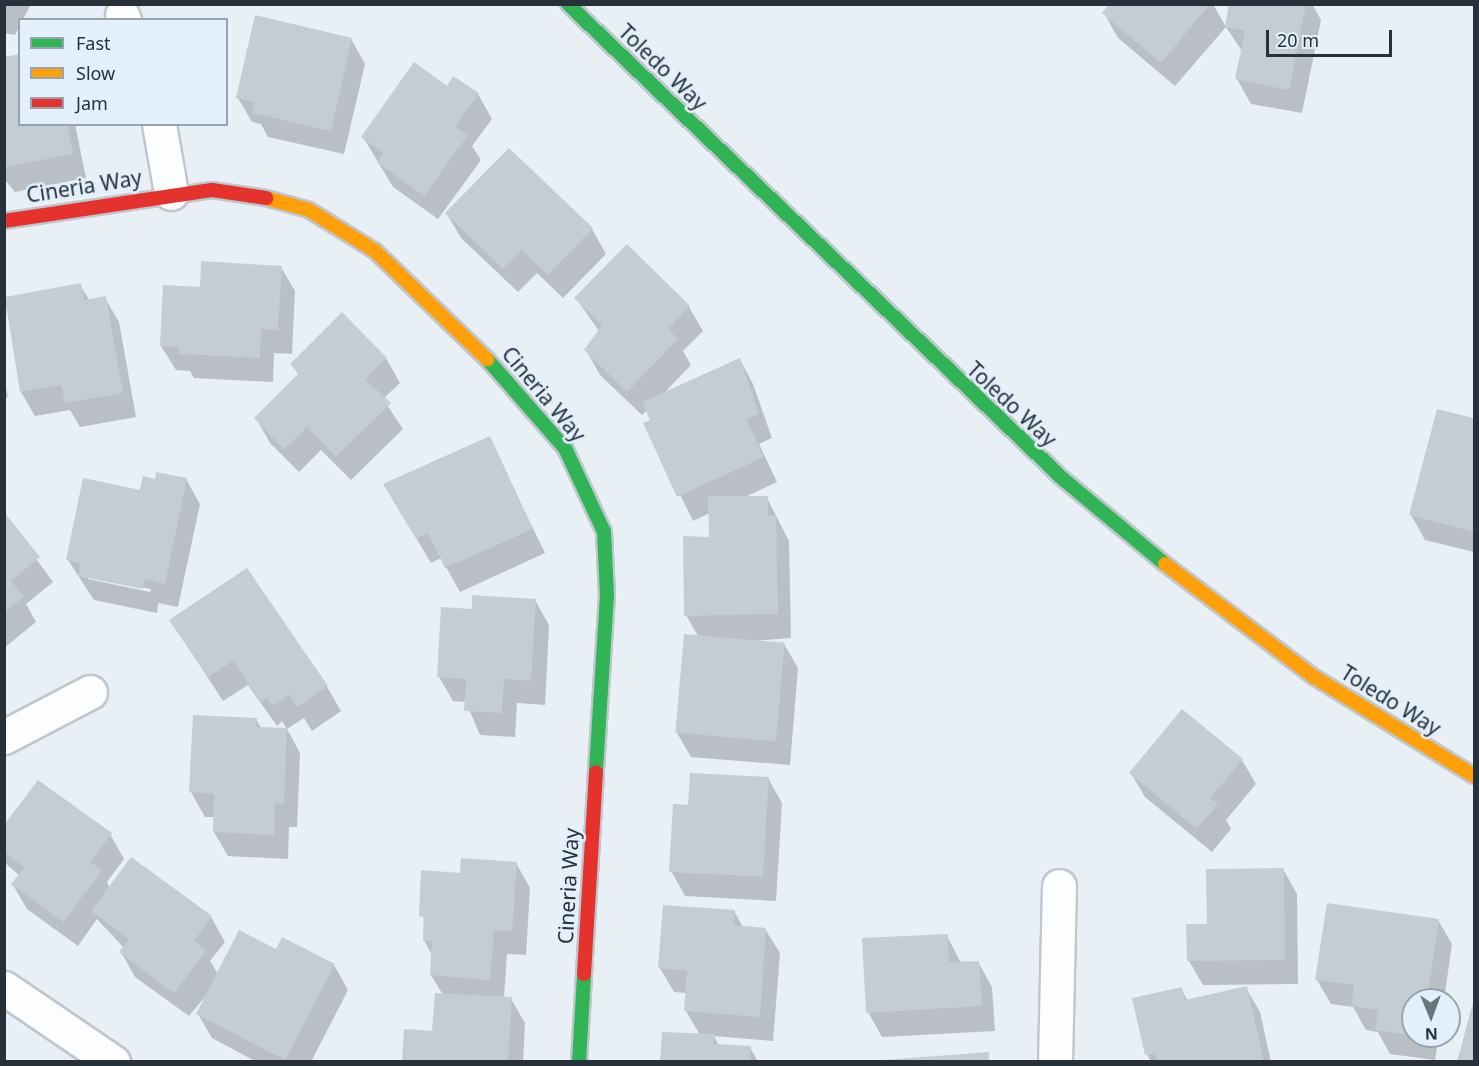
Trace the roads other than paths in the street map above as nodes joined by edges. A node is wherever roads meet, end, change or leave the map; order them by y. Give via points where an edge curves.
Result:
1 (568, 4) edge
2 (159, 126) edge
3 (171, 193) junction
4 (4, 221) edge
5 (90, 692) dead end
6 (4, 737) edge
7 (1474, 776) edge
8 (1059, 886) dead end
9 (4, 988) edge
10 (112, 1062) edge
11 (579, 1062) edge
12 (1055, 1062) edge

1 - 7 street, Toledo Way via 1062,478 1176,574 1314,677
2 - 3 street
3 - 4 street, Cineria Way
3 - 11 street, Cineria Way via 254,194 309,210 348,231 508,379 565,448 588,489 604,532 607,595
5 - 6 street
8 - 12 street
9 - 10 street

